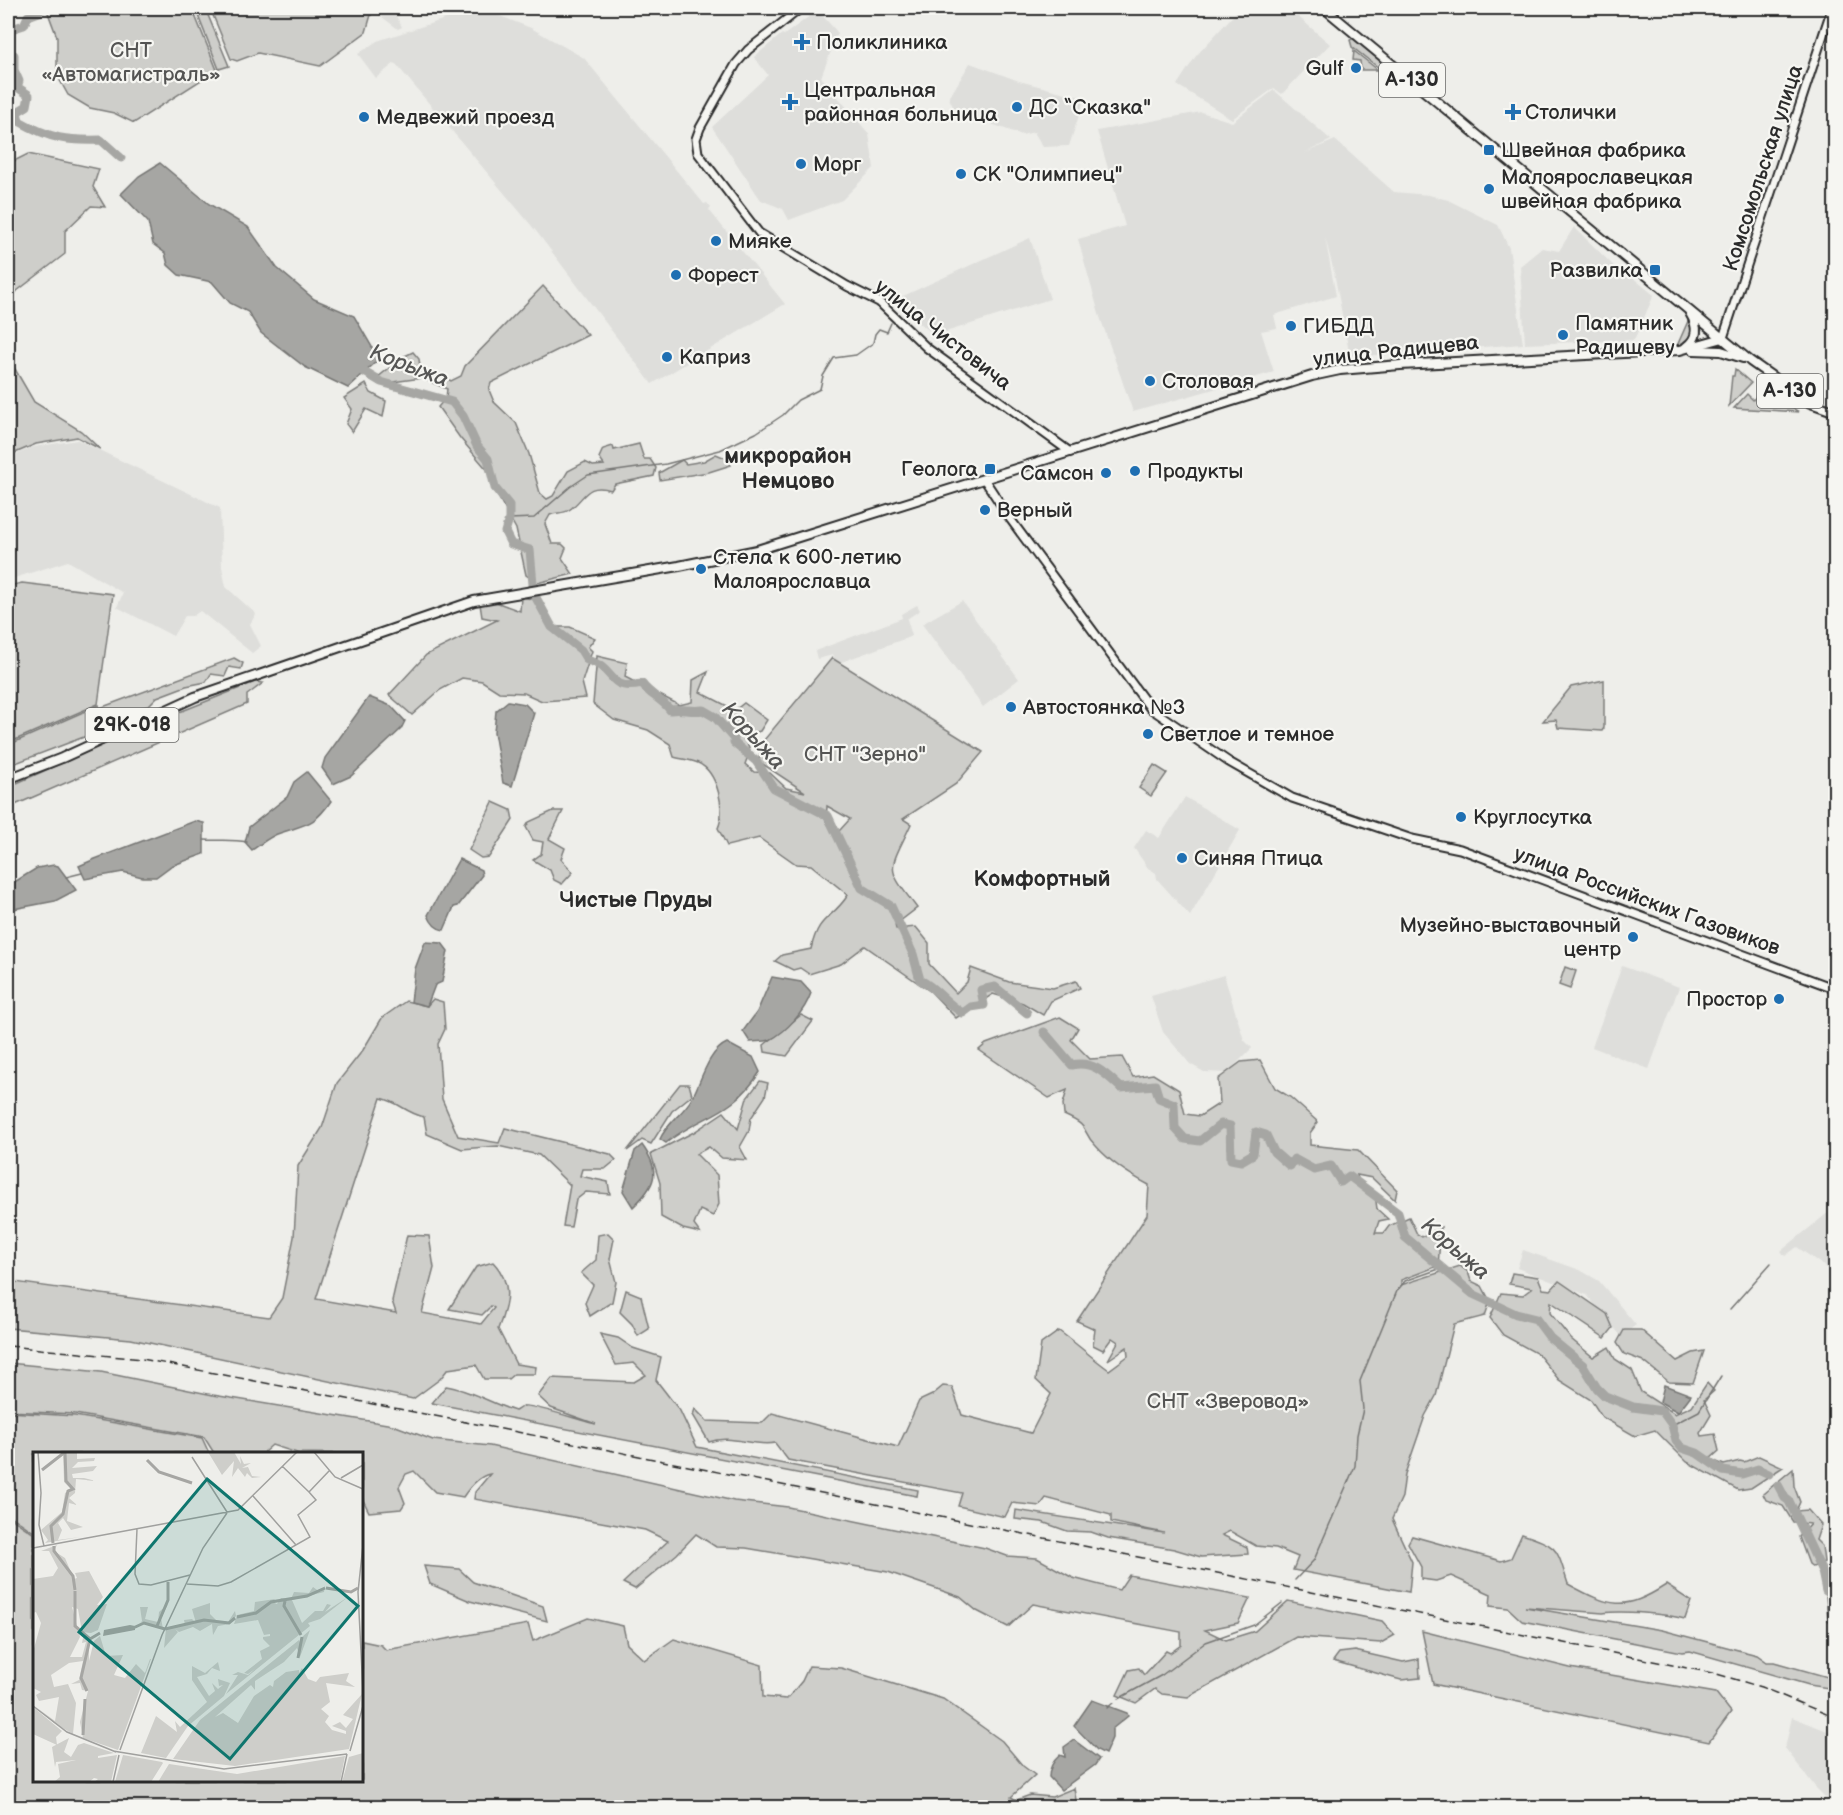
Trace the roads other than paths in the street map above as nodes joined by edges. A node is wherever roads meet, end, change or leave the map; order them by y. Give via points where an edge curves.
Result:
1 (801, 8) edge
2 (1324, 8) edge
3 (1832, 8) edge
4 (1686, 307) junction
5 (1723, 338) junction
6 (1680, 350) junction
7 (1750, 361) junction
8 (1836, 412) edge
9 (1070, 452) junction
10 (984, 479) junction
11 (8, 779) edge
12 (1836, 989) edge

1 - 9 main road, улица Чистовича via 736,64 700,128 696,139 698,153 759,233 879,302 927,348
2 - 4 main road, А-130
3 - 5 main road, Комсомольская улица
4 - 5 main road, А-130
4 - 6 main road via 1694,320 1696,335
5 - 6 main road, улица Радищева
5 - 7 main road, А-130
6 - 7 main road via 1719,351
6 - 9 main road, улица Радищева via 1331,372 1291,381
7 - 8 main road, А-130 via 1800,397
9 - 10 main road, улица Радищева
10 - 11 main road, улица Радищева / 29К-018 via 727,557 474,601 195,697
10 - 12 main road, улица Российских Газовиков via 1150,708 1258,780 1323,810 1420,841 1460,849

